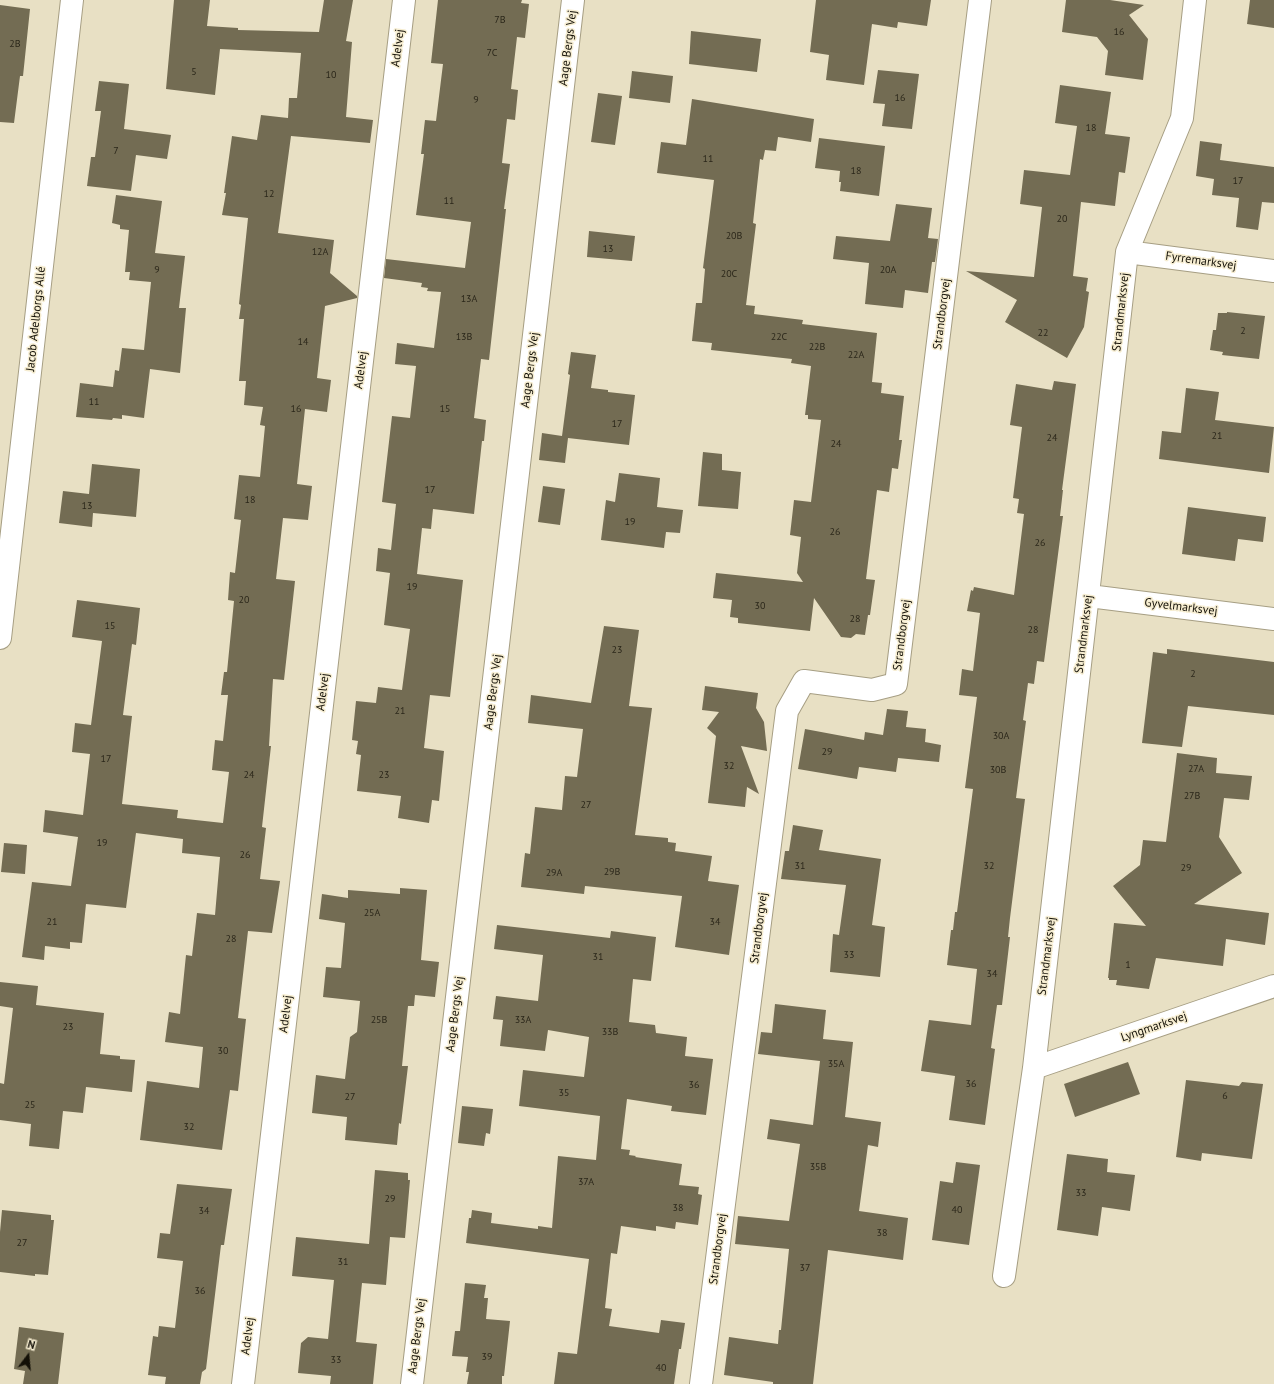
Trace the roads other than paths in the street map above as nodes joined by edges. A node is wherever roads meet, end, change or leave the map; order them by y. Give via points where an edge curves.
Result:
1 (72, 0) edge
2 (404, 0) edge
3 (573, 0) edge
4 (980, 0) edge
5 (1195, 0) edge
6 (1128, 252) junction
7 (1274, 271) edge
8 (1089, 596) junction
9 (1274, 618) edge
10 (0, 638) edge
11 (1274, 986) edge
12 (1034, 1068) junction
13 (1004, 1276) dead end
14 (243, 1384) edge
15 (412, 1384) edge
16 (701, 1384) edge

1 - 10 street, Jacob Adelborgs Allé
2 - 14 street, Adelvej
3 - 15 street, Aage Bergs Vej
4 - 16 street, Strandborgvej via 896,684 872,690 804,681 787,711
5 - 6 street, Strandmarksvej via 1182,118
6 - 7 street, Fyrremarksvej
6 - 8 street, Strandmarksvej
8 - 9 street, Gyvelmarksvej
8 - 12 street, Strandmarksvej
11 - 12 street, Lyngmarksvej
12 - 13 street, Strandmarksvej

